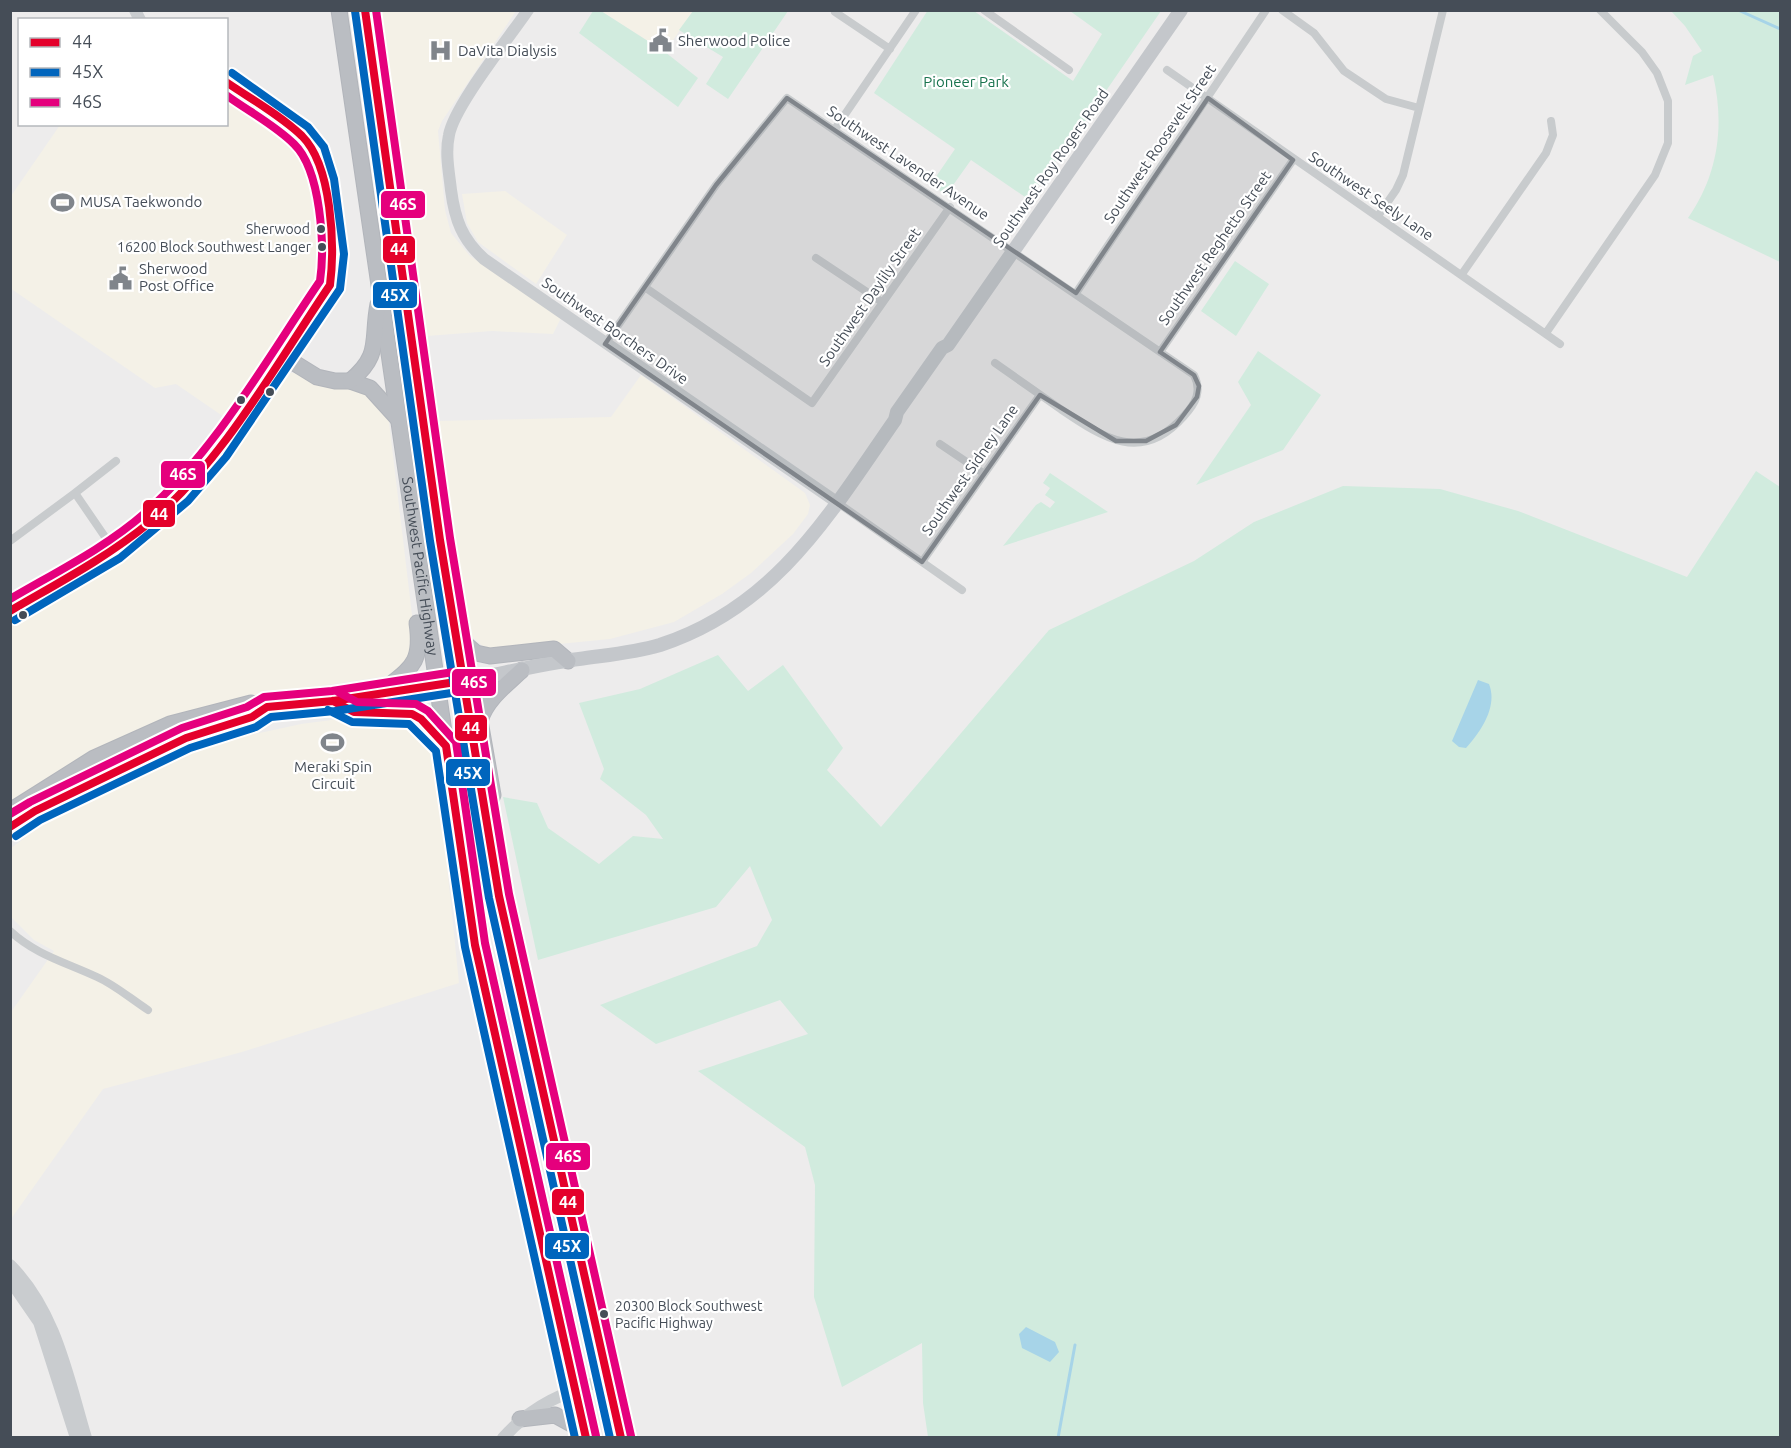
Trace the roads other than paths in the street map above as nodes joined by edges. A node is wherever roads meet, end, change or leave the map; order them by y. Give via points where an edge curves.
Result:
1 (339, 10) edge
2 (364, 10) edge
3 (528, 10) edge
4 (916, 10) edge
5 (984, 10) edge
6 (1181, 10) edge
7 (1266, 10) edge
8 (1282, 10) edge
9 (1443, 10) edge
10 (1600, 10) edge
11 (835, 12) edge
12 (890, 49) junction
13 (1069, 70) dead end
14 (1167, 70) dead end
15 (228, 83) edge
16 (1208, 98) junction
17 (1419, 108) junction
18 (1551, 121) dead end
19 (835, 129) junction
20 (1293, 160) junction
21 (950, 207) junction
22 (1378, 216) junction
23 (1013, 251) junction
24 (816, 258) dead end
25 (1462, 274) junction
26 (645, 288) junction
27 (1076, 293) junction
28 (381, 294) junction
29 (882, 302) junction
30 (1546, 333) junction
31 (605, 344) junction
32 (1560, 344) dead end
33 (1160, 351) junction
34 (283, 356) junction
35 (995, 363) dead end
36 (350, 381) junction
37 (1040, 395) junction
38 (399, 420) junction
39 (940, 444) dead end
40 (116, 461) dead end
41 (983, 473) junction
42 (75, 493) junction
43 (837, 503) junction
44 (10, 541) edge
45 (416, 542) junction
46 (114, 550) junction
47 (922, 562) junction
48 (962, 590) dead end
49 (10, 611) edge
50 (455, 635) junction
51 (568, 661) junction
52 (522, 670) junction
53 (462, 681) junction
54 (436, 685) junction
55 (380, 693) junction
56 (333, 701) junction
57 (267, 707) junction
58 (163, 727) junction
59 (446, 746) junction
60 (98, 779) junction
61 (10, 811) edge
62 (484, 816) junction
63 (10, 827) edge
64 (10, 931) edge
65 (148, 1010) dead end
66 (10, 1265) edge
67 (10, 1280) edge
68 (608, 1379) junction
69 (575, 1389) junction
70 (520, 1419) junction
71 (585, 1434) edge
72 (76, 1437) edge
73 (86, 1437) edge
74 (503, 1437) edge
75 (621, 1437) edge

1 - 28 highway, Southwest Pacific Highway
2 - 50 highway, Southwest Pacific Highway
3 - 31 street, Southwest Borchers Drive via 451,126 447,154 455,215 467,243 484,259
4 - 12 street
5 - 13 street
6 - 23 main road, Southwest Roy Rogers Road
7 - 16 street, Southwest Roosevelt Street
8 - 17 street via 1314,33 1344,71 1380,96
9 - 17 street
10 - 30 street via 1647,57 1657,73 1669,108 1668,143 1655,175
11 - 12 street
12 - 19 street
14 - 16 street, Southwest Seely Lane
15 - 34 street via 305,138 324,181 334,272 323,298
16 - 20 street, Southwest Seely Lane
16 - 27 street, Southwest Roosevelt Street
17 - 22 street via 1400,182
18 - 25 street via 1553,135 1546,153
19 - 21 street, Southwest Lavender Avenue
19 - 26 street, Southwest Lavender Avenue via 787,98 716,185
20 - 22 street, Southwest Seely Lane
20 - 33 street, Southwest Reghetto Street
21 - 23 street, Southwest Lavender Avenue
21 - 29 street, Southwest Daylily Street
22 - 25 street, Southwest Seely Lane
23 - 27 street, Southwest Lavender Avenue
23 - 43 main road, Southwest Roy Rogers Road via 948,345 947,354 926,385 904,416 895,420
24 - 29 street
25 - 30 street, Southwest Seely Lane
26 - 29 street, Southwest Daylily Street via 812,403
26 - 31 street
27 - 33 street, Southwest Lavender Avenue
28 - 36 highway via 372,356
28 - 38 highway, Southwest Pacific Highway
30 - 32 street, Southwest Seely Lane
31 - 43 street, Southwest Borchers Drive
33 - 37 street, Southwest Lavender Avenue via 1194,375 1199,386 1188,412 1162,435 1131,443 1105,437
34 - 36 highway via 317,377
34 - 46 street via 193,481
35 - 37 street, Southwest Lavender Avenue
36 - 38 highway via 374,391
37 - 41 street, Southwest Sidney Lane
38 - 45 highway, Southwest Pacific Highway
39 - 41 street
40 - 42 street
41 - 47 street, Southwest Sidney Lane
42 - 44 street
42 - 46 street
43 - 47 street, Southwest Borchers Drive
43 - 51 main road, Southwest Roy Rogers Road via 779,574 714,622 641,650
45 - 54 highway, Southwest Pacific Highway
45 - 55 highway via 408,554 419,652 414,663
46 - 49 street
47 - 48 street, Southwest Borchers Drive
50 - 51 highway via 476,652 490,657 554,649
50 - 53 highway, Southwest Pacific Highway
51 - 52 main road, Southwest Roy Rogers Road
52 - 53 main road, Southwest Roy Rogers Road
52 - 62 highway via 482,714 482,737 493,795
53 - 54 highway
53 - 62 highway, Southwest Pacific Highway
54 - 55 highway
54 - 59 highway, Southwest Pacific Highway
55 - 56 highway
56 - 57 highway
56 - 59 highway via 354,712 412,714
57 - 58 highway via 251,703
57 - 60 highway via 252,717 186,738
58 - 60 highway via 151,742 111,764
58 - 61 highway via 94,758
59 - 69 highway, Southwest Pacific Highway via 474,945
60 - 63 highway
62 - 68 highway, Southwest Pacific Highway
64 - 65 street via 41,954 100,978
66 - 73 street via 27,1283 46,1314
67 - 72 street via 39,1322
68 - 69 street
68 - 75 highway, Southwest Pacific Highway
69 - 70 street
69 - 71 highway, Southwest Pacific Highway
70 - 71 highway via 555,1415
70 - 74 street

